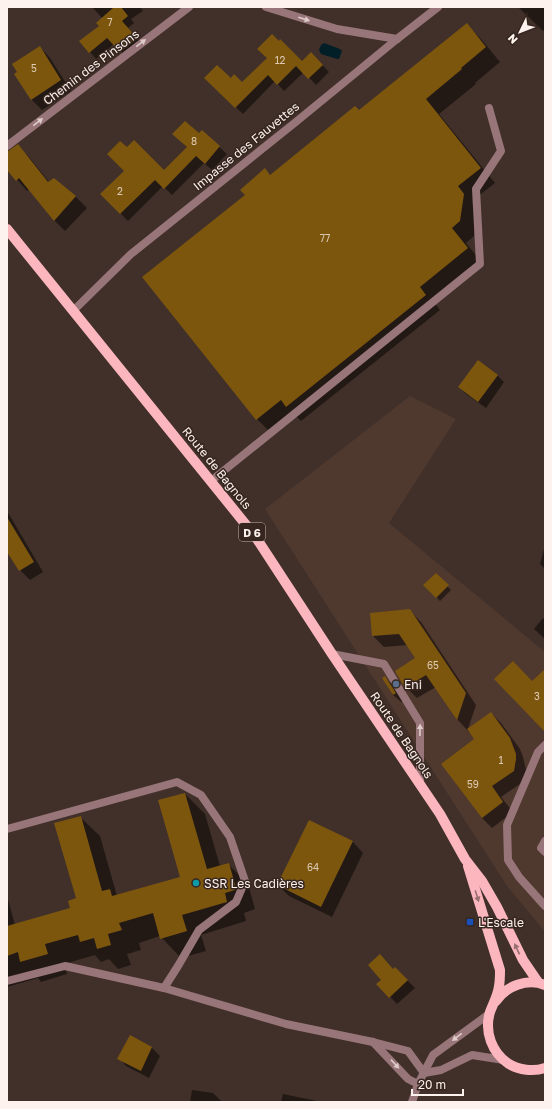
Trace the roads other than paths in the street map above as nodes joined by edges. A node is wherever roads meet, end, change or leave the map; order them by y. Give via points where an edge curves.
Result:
1 (189, 7) edge
2 (266, 7) edge
3 (438, 7) edge
4 (396, 39) junction
5 (489, 108) dead end
6 (7, 146) edge
7 (7, 229) edge
8 (74, 310) junction
9 (211, 481) junction
10 (332, 654) junction
11 (545, 745) edge
12 (420, 783) junction
13 (7, 829) edge
14 (545, 841) edge
15 (545, 852) edge
16 (465, 859) junction
17 (545, 906) edge
18 (7, 981) edge
19 (542, 984) edge
20 (164, 988) junction
21 (490, 1011) junction
22 (373, 1042) junction
23 (504, 1060) junction
24 (544, 1069) edge
25 (424, 1073) junction
26 (418, 1084) junction
27 (412, 1102) edge

6 -> 1 street, Chemin des Pinsons
2 -> 4 street via 337,29
3 - 4 street, Impasse des Fauvettes
4 - 8 street, Impasse des Fauvettes via 131,254
5 - 9 street via 501,151 476,190 480,264
7 - 8 main road, Route de Bagnols / D 6
8 - 9 main road, Route de Bagnols / D 6
9 - 10 main road, Route de Bagnols / D 6 via 255,536
10 - 12 main road, Route de Bagnols / D 6
12 -> 10 street via 420,722 384,664
11 - 17 street via 538,752 507,825 508,860 519,877
12 - 16 main road, Route de Bagnols / D 6
13 - 20 street via 177,782 201,795 230,837 246,881 236,902 200,930
14 - 15 street via 541,848
19 -> 16 main road, D 6 via 522,960 482,881
16 -> 21 main road, D 6 via 500,970 499,986
18 - 20 street via 65,966
19 - 21 main road via 524,983 510,988 499,996
20 - 22 street via 286,1024
21 - 23 main road via 487,1027 490,1040 495,1051
21 -> 25 street via 433,1055
22 - 25 street via 408,1051
22 -> 26 street via 408,1079
23 - 24 main road via 522,1069
23 - 25 street via 472,1055 441,1070
25 - 26 street
26 - 27 street

